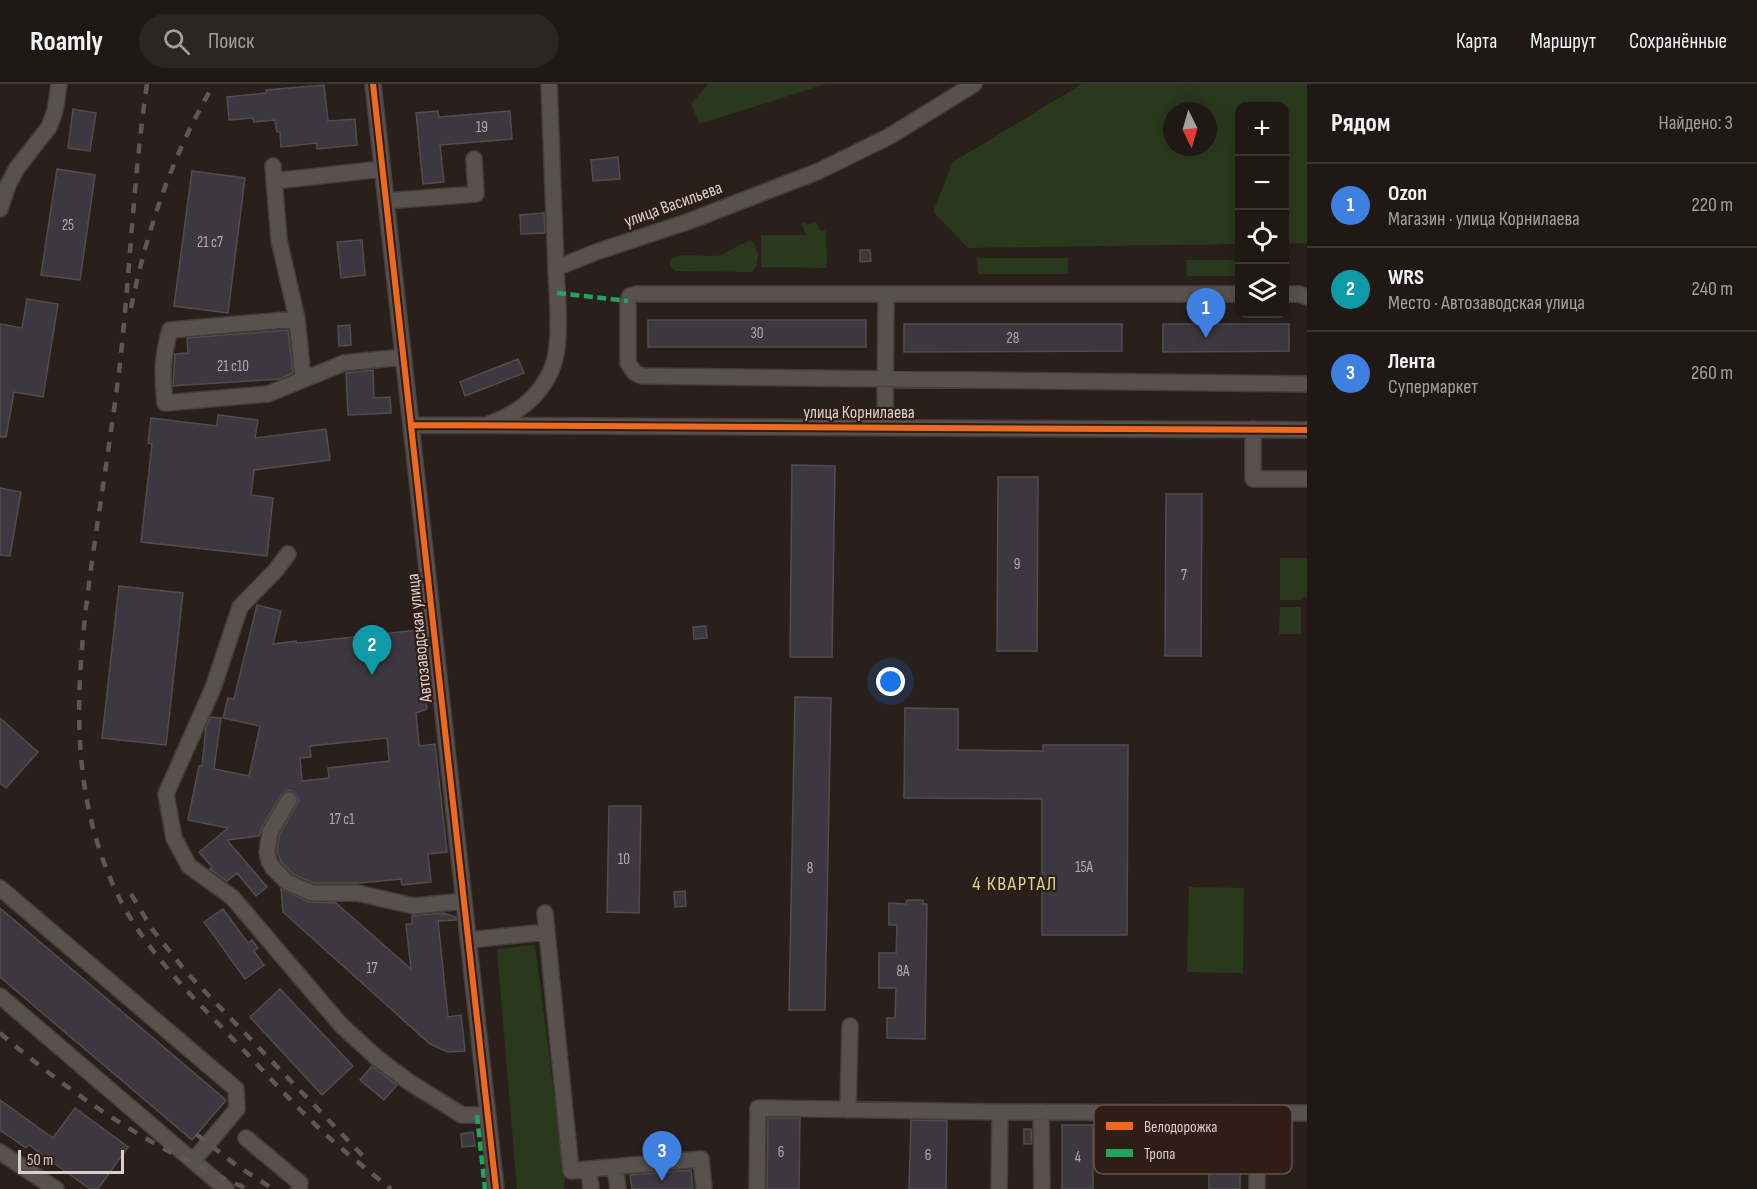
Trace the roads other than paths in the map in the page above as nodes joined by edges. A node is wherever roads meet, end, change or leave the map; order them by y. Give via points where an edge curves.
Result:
1 (59, 84) edge
2 (373, 84) edge
3 (549, 84) edge
4 (974, 84) edge
5 (474, 159) dead end
6 (382, 169) junction
7 (386, 201) junction
8 (0, 209) edge
9 (556, 268) junction
10 (886, 294) junction
11 (1235, 294) edge
12 (1289, 294) edge
13 (1307, 297) edge
14 (297, 319) junction
15 (403, 357) junction
16 (303, 378) junction
17 (885, 379) junction
18 (1307, 384) edge
19 (411, 425) junction
20 (482, 425) junction
21 (885, 427) junction
22 (1253, 429) junction
23 (1307, 429) edge
24 (1307, 479) edge
25 (288, 554) dead end
26 (290, 800) dead end
27 (0, 888) edge
28 (464, 902) junction
29 (545, 913) dead end
30 (546, 932) junction
31 (468, 940) junction
32 (0, 996) edge
33 (849, 1026) dead end
34 (848, 1110) junction
35 (1000, 1112) junction
36 (1041, 1112) junction
37 (1094, 1112) edge
38 (488, 1115) junction
39 (246, 1138) dead end
40 (0, 1152) edge
41 (193, 1161) junction
42 (615, 1167) junction
43 (589, 1169) junction
44 (56, 1189) edge
45 (226, 1189) edge
46 (299, 1189) edge
47 (496, 1189) edge
48 (591, 1189) edge
49 (618, 1189) edge
50 (704, 1189) edge
51 (757, 1189) edge
52 (999, 1189) edge
53 (1042, 1189) edge

1 - 8 street via 49,127 17,168
2 - 6 street, Автозаводская улица
3 - 9 street
4 - 9 street, улица Васильева via 890,136 819,171
5 - 7 street via 476,194
6 - 7 street, Автозаводская улица
6 - 14 street via 273,173 279,240
7 - 15 street, Автозаводская улица
9 - 20 street via 557,348 551,370 539,391 523,406
10 - 11 street
10 - 17 street
10 - 17 street via 636,294 628,301 628,363 642,376
12 - 13 street
14 - 16 street
14 - 16 street via 170,330 163,354 165,403 268,394
15 - 16 street via 344,363
15 - 19 street, Автозаводская улица
17 - 18 street
17 - 21 street
19 - 20 street, улица Корнилаева
19 - 28 street, Автозаводская улица via 425,620
20 - 21 street, улица Корнилаева
21 - 22 street, улица Корнилаева
22 - 23 street, улица Корнилаева
22 - 24 street via 1253,478
25 - 38 street via 240,607 213,688 166,794 174,838 189,866 232,897 341,1026 371,1053 462,1115
26 - 28 street via 270,832 267,852 268,861 288,882 312,893 357,893 414,906
27 - 41 street via 236,1089 237,1109
28 - 31 street, Автозаводская улица
29 - 30 street
30 - 31 street
30 - 43 street via 571,1171
31 - 38 street, Автозаводская улица
32 - 41 street
33 - 34 street via 856,1059
34 - 35 street
34 - 51 street via 758,1108
35 - 36 street
35 - 52 street
36 - 37 street
36 - 53 street
38 - 47 street, Автозаводская улица
39 - 46 street via 300,1184
40 - 44 street
41 - 45 street
42 - 43 street
42 - 49 street
42 - 50 street via 701,1159
43 - 48 street

